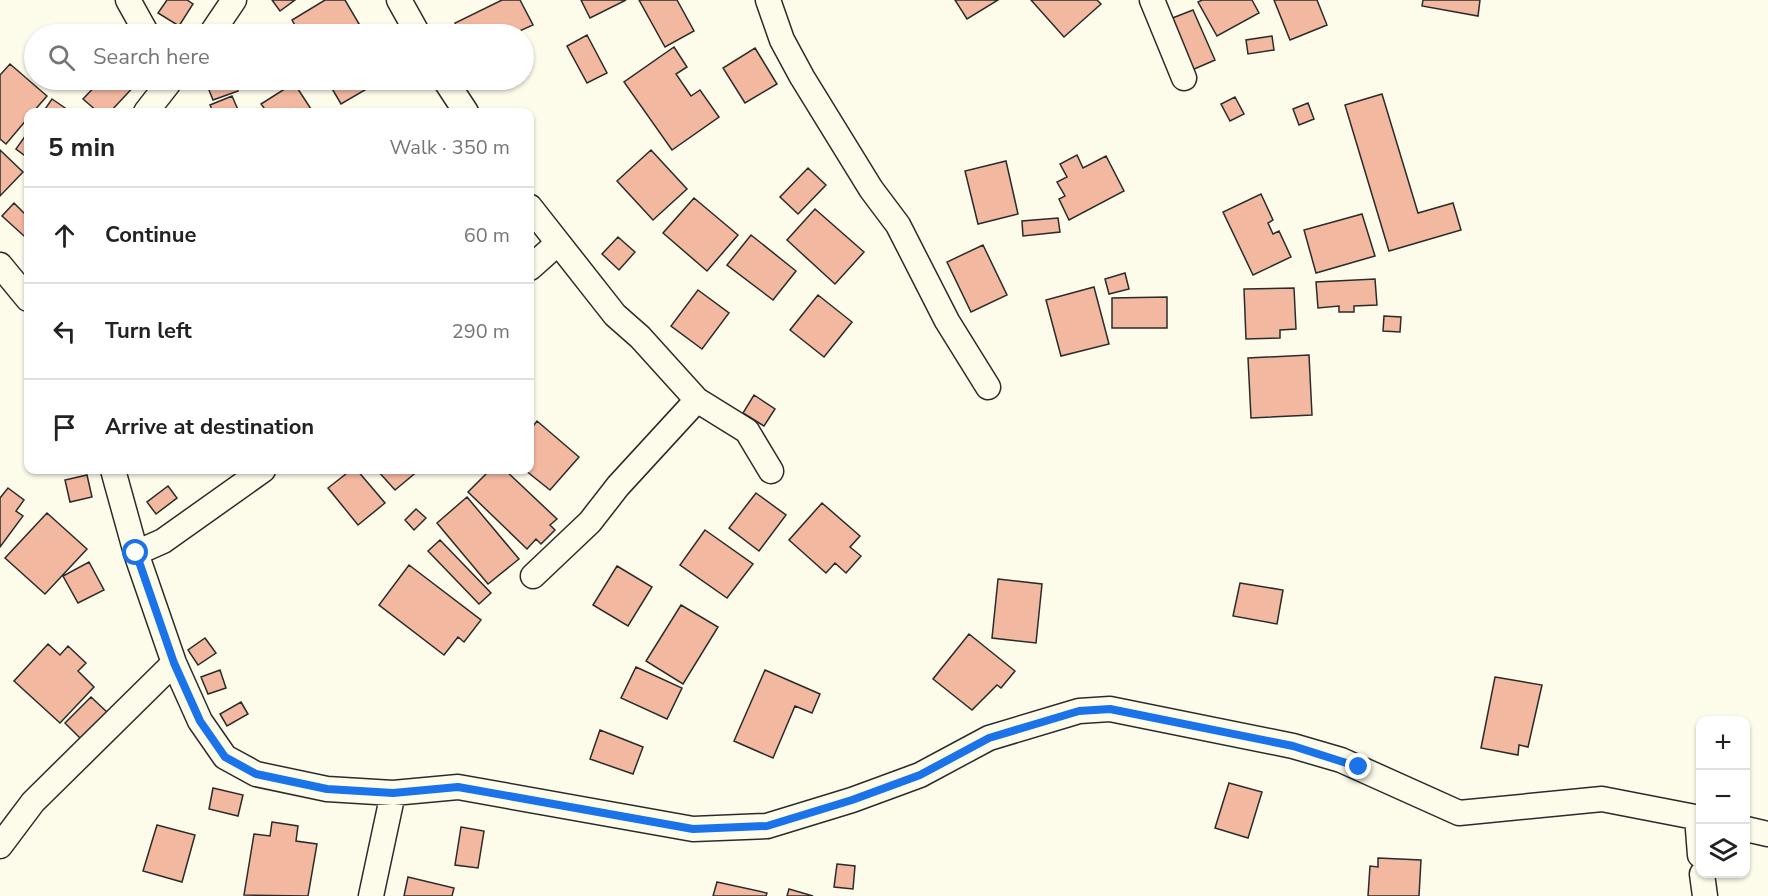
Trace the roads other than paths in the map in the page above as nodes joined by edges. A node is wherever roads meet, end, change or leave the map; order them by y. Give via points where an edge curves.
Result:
1 (128, 0) edge
2 (234, 0) edge
3 (399, 0) edge
4 (768, 0) edge
5 (1152, 0) edge
6 (141, 24) edge
7 (218, 24) edge
8 (412, 24) edge
9 (1184, 78) dead end
10 (162, 90) edge
11 (452, 90) edge
12 (149, 108) edge
13 (463, 108) edge
14 (534, 212) edge
15 (558, 243) junction
16 (534, 264) edge
17 (0, 265) edge
18 (24, 287) edge
19 (988, 387) dead end
20 (697, 400) junction
21 (771, 471) dead end
22 (114, 474) edge
23 (257, 474) edge
24 (136, 553) junction
25 (534, 576) dead end
26 (174, 663) junction
27 (393, 793) junction
28 (1696, 816) edge
29 (1750, 830) edge
30 (1768, 834) edge
31 (0, 846) edge
32 (1703, 878) edge
33 (371, 896) edge
34 (1705, 896) edge

1 - 6 street
2 - 7 street
3 - 8 street
4 - 19 street via 801,77 898,225
5 - 9 street
10 - 12 street
11 - 13 street
14 - 15 street
15 - 16 street
15 - 20 street via 615,315
17 - 18 street
20 - 21 street via 747,431
20 - 25 street via 590,522
22 - 24 street
23 - 24 street via 163,541
24 - 26 street
26 - 27 street via 200,721 225,757 256,774 327,789
26 - 31 street via 33,802
27 - 28 street via 458,787 693,829 767,826 920,775 989,738 1079,711 1110,709 1293,746 1341,760 1458,813 1602,799
27 - 33 street
29 - 30 street
32 - 34 street

